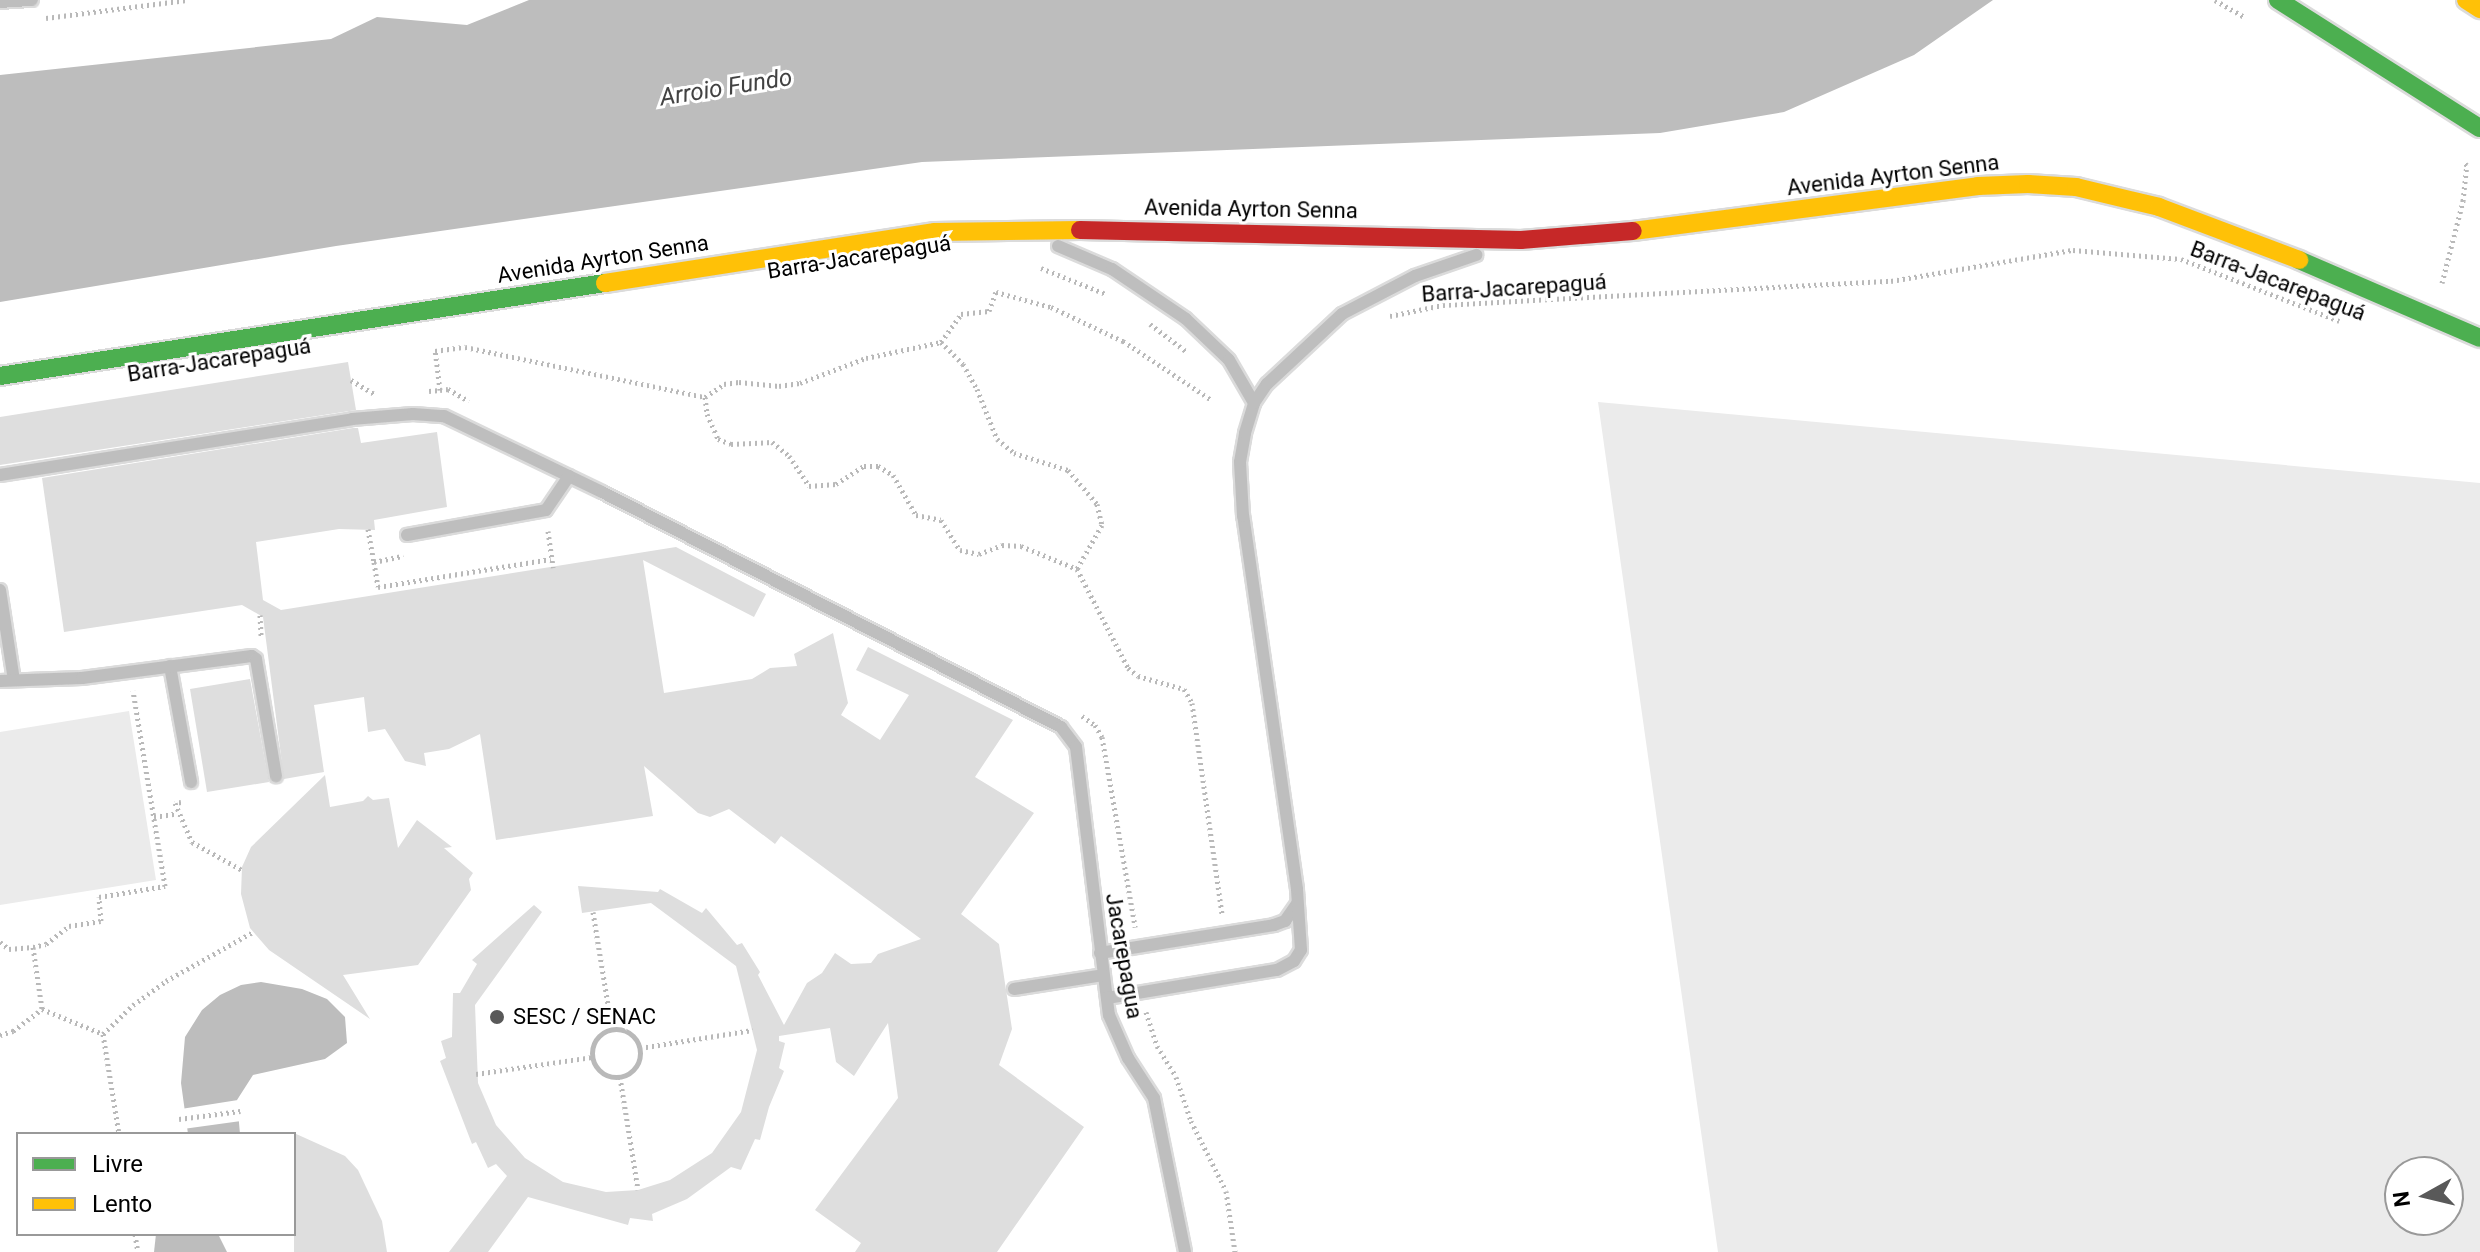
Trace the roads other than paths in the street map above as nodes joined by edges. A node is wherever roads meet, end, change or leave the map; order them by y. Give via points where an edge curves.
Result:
1 (32, 0) edge
2 (2278, 0) edge
3 (2466, 0) edge
4 (0, 2) edge
5 (2480, 9) edge
6 (2480, 128) edge
7 (1015, 228) junction
8 (1521, 240) junction
9 (2480, 338) edge
10 (0, 376) edge
11 (1254, 403) junction
12 (0, 475) edge
13 (569, 476) junction
14 (407, 535) road end
15 (0, 590) edge
16 (170, 666) junction
17 (14, 680) junction
18 (0, 681) edge
19 (276, 776) dead end
20 (191, 782) road end
21 (1297, 904) junction
22 (1100, 953) junction
23 (1103, 975) junction
24 (1014, 989) dead end
25 (1107, 998) junction
26 (1185, 1252) edge

1 - 4 lane
2 - 6 highway
3 - 5 highway
7 - 8 highway, Avenida Ayrton Senna
7 - 10 highway, Avenida Ayrton Senna via 935,232
7 - 11 lane via 1112,269 1186,319 1229,360
8 - 9 highway, Avenida Ayrton Senna via 1679,227 1978,186 2076,187 2173,212
8 - 11 lane via 1415,276 1342,314 1283,366
11 - 21 lane via 1240,462 1243,516
12 - 13 lane, Jacarepagua via 413,414 444,416
13 - 14 lane via 546,510
13 - 22 lane, Jacarepagua via 1061,727 1076,747
15 - 17 lane
16 - 17 lane
16 - 19 lane via 245,655 256,659
16 - 20 lane
17 - 18 lane
21 - 22 lane via 1280,924
21 - 25 lane via 1301,950 1277,970
22 - 23 lane, Jacarepagua
23 - 24 lane
23 - 25 lane, Jacarepagua
25 - 26 lane, Jacarepagua via 1123,1047 1154,1098

